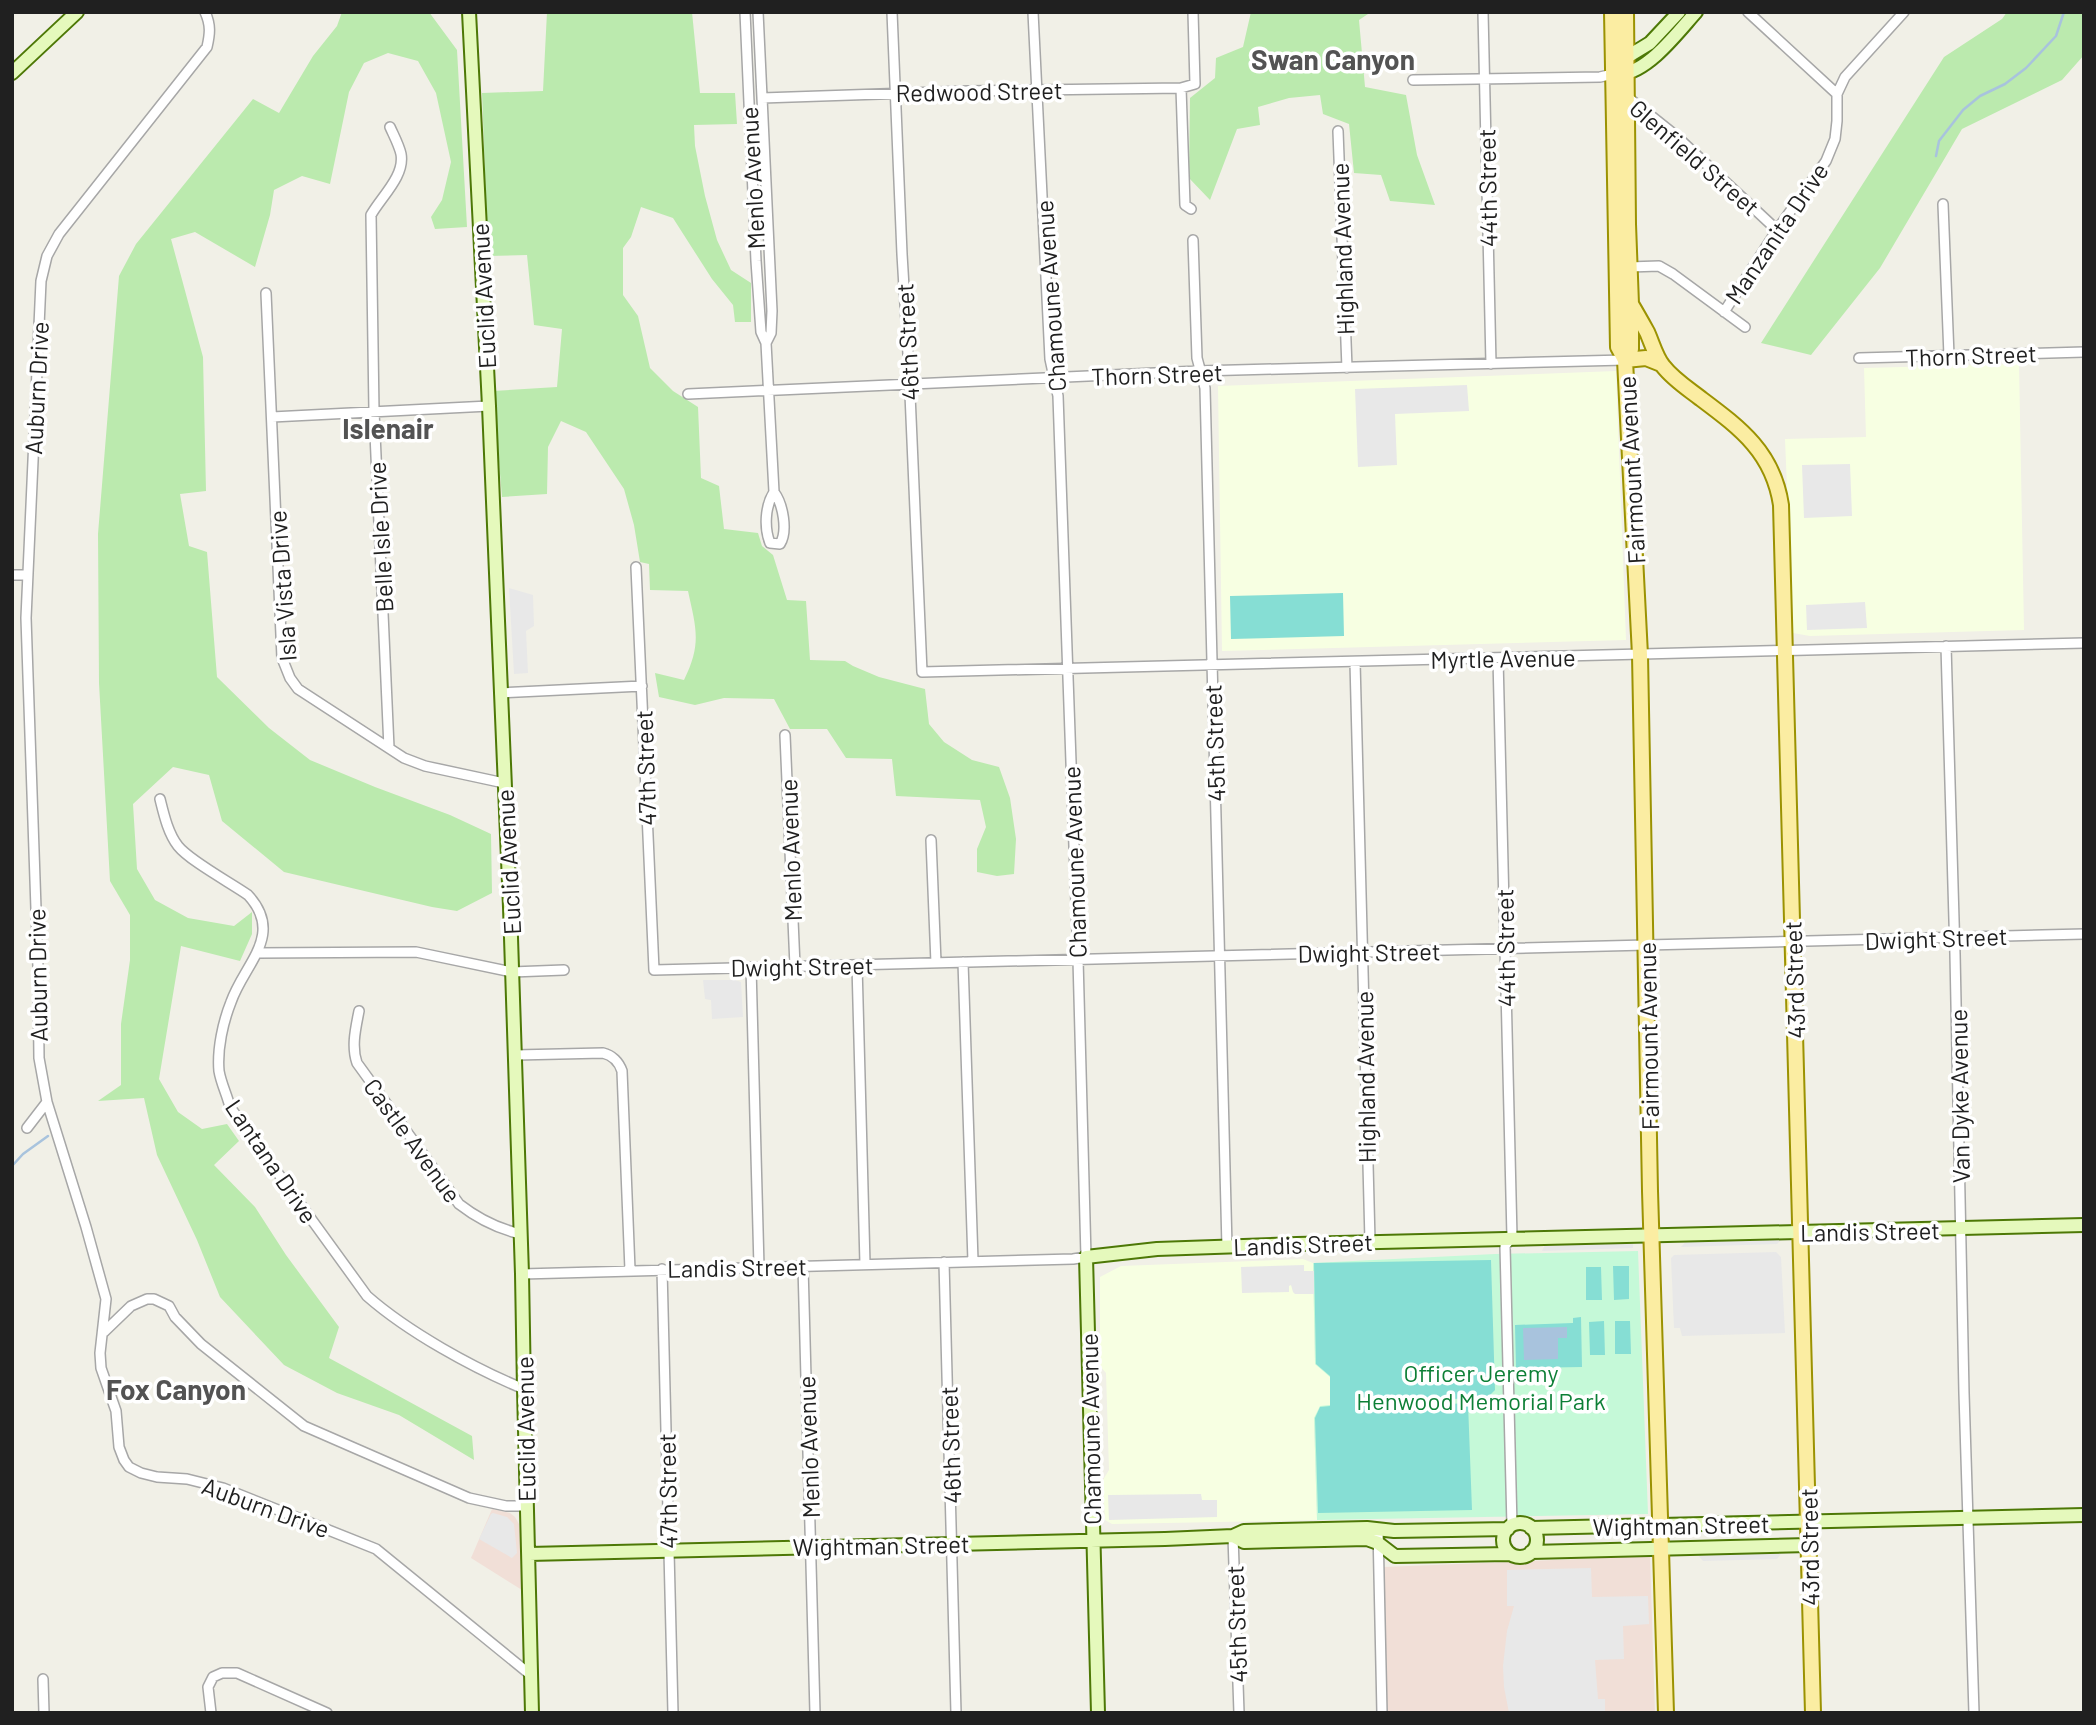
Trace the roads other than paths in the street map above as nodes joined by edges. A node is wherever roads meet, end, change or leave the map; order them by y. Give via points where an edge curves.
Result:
1 (77, 12) edge
2 (205, 12) edge
3 (469, 12) edge
4 (745, 12) edge
5 (758, 12) edge
6 (892, 12) edge
7 (1033, 12) edge
8 (1193, 12) edge
9 (1483, 12) edge
10 (1612, 12) edge
11 (1626, 12) edge
12 (1679, 12) edge
13 (1696, 12) edge
14 (1748, 12) edge
15 (1903, 12) edge
16 (1627, 57) junction
17 (12, 73) edge
18 (1618, 77) junction
19 (1485, 79) junction
20 (1413, 80) dead end
21 (1181, 88) junction
22 (1037, 90) junction
23 (896, 93) junction
24 (1837, 94) junction
25 (762, 97) junction
26 (1627, 97) junction
27 (390, 127) dead end
28 (1338, 131) dead end
29 (1943, 204) dead end
30 (1191, 209) dead end
31 (1777, 230) junction
32 (1193, 240) dead end
33 (1629, 267) junction
34 (266, 293) dead end
35 (1632, 304) junction
36 (1724, 312) junction
37 (1745, 327) dead end
38 (766, 343) junction
39 (2084, 352) edge
40 (1949, 356) junction
41 (1859, 358) dead end
42 (1625, 360) junction
43 (1491, 364) junction
44 (1661, 364) junction
45 (1347, 368) junction
46 (1199, 372) junction
47 (1053, 378) junction
48 (909, 384) junction
49 (768, 390) junction
50 (688, 394) dead end
51 (489, 406) junction
52 (374, 411) junction
53 (272, 417) junction
54 (774, 492) junction
55 (636, 566) dead end
56 (12, 575) edge
57 (28, 575) junction
58 (2084, 643) edge
59 (1946, 646) junction
60 (1785, 651) junction
61 (1640, 655) junction
62 (1498, 658) junction
63 (1355, 662) junction
64 (1212, 665) junction
65 (1067, 668) junction
66 (922, 672) joint
67 (642, 686) junction
68 (500, 693) junction
69 (785, 735) dead end
70 (389, 748) junction
71 (504, 783) junction
72 (160, 799) dead end
73 (931, 840) dead end
74 (2084, 934) edge
75 (1955, 937) junction
76 (1793, 941) junction
77 (1646, 945) junction
78 (1504, 949) junction
79 (1362, 952) junction
80 (258, 953) junction
81 (1220, 956) junction
82 (1078, 959) junction
83 (963, 962) junction
84 (936, 963) junction
85 (857, 965) junction
86 (795, 966) junction
87 (751, 967) junction
88 (564, 970) dead end
89 (654, 970) joint
90 (513, 972) junction
91 (359, 1011) dead end
92 (516, 1055) junction
93 (47, 1102) junction
94 (27, 1128) dead end
95 (2084, 1225) edge
96 (1962, 1228) junction
97 (1801, 1232) junction
98 (521, 1234) junction
99 (1652, 1234) junction
100 (1512, 1237) junction
101 (1370, 1241) junction
102 (1227, 1247) junction
103 (1086, 1257) junction
104 (973, 1261) junction
105 (944, 1262) junction
106 (865, 1264) junction
107 (803, 1266) junction
108 (759, 1267) junction
109 (662, 1269) junction
110 (631, 1270) junction
111 (522, 1273) junction
112 (104, 1332) junction
113 (523, 1389) junction
114 (527, 1506) junction
115 (2084, 1515) edge
116 (1968, 1518) junction
117 (1808, 1522) junction
118 (1660, 1525) junction
119 (1510, 1527) junction
120 (1531, 1528) junction
121 (1378, 1529) junction
122 (1233, 1536) junction
123 (1093, 1540) junction
124 (1378, 1543) junction
125 (953, 1544) junction
126 (1808, 1545) junction
127 (810, 1547) junction
128 (1661, 1549) junction
129 (669, 1550) junction
130 (1531, 1552) junction
131 (529, 1554) junction
132 (1510, 1554) junction
133 (532, 1676) junction
134 (43, 1679) dead end
135 (44, 1713) edge
136 (211, 1713) edge
137 (327, 1713) edge
138 (532, 1713) edge
139 (673, 1713) edge
140 (815, 1713) edge
141 (956, 1713) edge
142 (1098, 1713) edge
143 (1239, 1713) edge
144 (1382, 1713) edge
145 (1666, 1713) edge
146 (1812, 1713) edge
147 (1974, 1713) edge

1 - 17 main road
2 - 57 street, Auburn Drive via 210,22 207,47 59,234 47,256 41,281
3 - 51 main road, Euclid Avenue
4 - 38 street, Menlo Avenue via 756,261 761,332
5 - 25 street, Menlo Avenue
6 - 23 street, 46th Street
7 - 22 street, Chamoune Avenue
8 - 21 street, Redwood Street via 1195,84
9 - 19 street, 44th Street
10 - 18 main road, Fairmount Avenue
11 - 16 main road, Fairmount Avenue
12 - 16 main road via 1650,43
13 - 18 main road via 1650,60
14 - 24 street
15 - 24 street via 1845,77
16 - 18 main road, Fairmount Avenue
18 - 19 street
18 - 26 main road, Fairmount Avenue
18 - 42 main road, Fairmount Avenue via 1618,347
19 - 20 street
19 - 43 street, 44th Street
21 - 22 street, Redwood Street
21 - 30 street via 1185,205
22 - 23 street, Redwood Street
22 - 47 street, Chamoune Avenue
23 - 25 street, Redwood Street
23 - 48 street, 46th Street
24 - 31 street, Manzanita Drive via 1835,139 1826,161
25 - 38 street, Menlo Avenue via 772,311
26 - 31 street, Glenfield Street
26 - 33 main road, Fairmount Avenue
27 - 52 street, Belle Isle Drive via 401,156 399,175 371,215
28 - 45 street, Highland Avenue
29 - 40 street
31 - 36 street, Manzanita Drive
32 - 46 street, 45th Street
33 - 35 main road, Fairmount Avenue
33 - 36 street via 1659,266
34 - 53 street, Isla Vista Drive
35 - 42 main road, Fairmount Avenue via 1631,349
35 - 44 main road, 43rd Street
36 - 37 street
38 - 49 street, Menlo Avenue
39 - 40 street, Thorn Street
40 - 41 street, Thorn Street
42 - 43 street, Thorn Street
42 - 44 main road via 1646,358
42 - 61 main road, Fairmount Avenue
43 - 45 street, Thorn Street
44 - 60 main road, 43rd Street via 1734,424 1770,466 1781,505
45 - 46 street, Thorn Street
46 - 47 street, Thorn Street
46 - 64 street, 45th Street via 1205,388
47 - 48 street, Thorn Street
47 - 65 street, Chamoune Avenue via 1058,396
48 - 49 street, Thorn Street
48 - 66 street, 46th Street
49 - 50 street, Thorn Street
49 - 54 street, Menlo Avenue
51 - 52 street
51 - 68 main road, Euclid Avenue
52 - 53 street
52 - 70 street, Belle Isle Drive
53 - 70 street, Isla Vista Drive via 282,658 298,689
54 - 54 street, Menlo Avenue via 766,516 768,539 775,545 783,539 783,519
55 - 67 street, 47th Street
56 - 57 street
57 - 93 street, Auburn Drive via 39,1058
58 - 59 street, Myrtle Avenue
59 - 60 street, Myrtle Avenue
59 - 75 street, Van Dyke Avenue
60 - 61 street, Myrtle Avenue
60 - 76 main road, 43rd Street
61 - 62 street, Myrtle Avenue
61 - 77 main road, Fairmount Avenue
62 - 63 street, Myrtle Avenue
62 - 78 street, 44th Street
63 - 64 street, Myrtle Avenue
63 - 79 street, Highland Avenue
64 - 65 street, Myrtle Avenue
64 - 81 street, 45th Street
65 - 66 street, Myrtle Avenue
65 - 82 street, Chamoune Avenue
67 - 68 street
67 - 89 street, 47th Street
68 - 71 main road, Euclid Avenue
69 - 86 street, Menlo Avenue
70 - 71 street, Isla Vista Drive via 425,766
71 - 90 main road, Euclid Avenue
72 - 80 street, Lantana Drive via 178,846 256,903 263,926
73 - 84 street
74 - 75 street, Dwight Street
75 - 76 street, Dwight Street
75 - 96 street, Van Dyke Avenue
76 - 77 street, Dwight Street
76 - 97 main road, 43rd Street
77 - 78 street, Dwight Street
77 - 99 main road, Fairmount Avenue
78 - 79 street, Dwight Street
78 - 100 street, 44th Street
79 - 81 street, Dwight Street
79 - 101 street, Highland Avenue
80 - 90 street via 416,952
80 - 113 street, Lantana Drive via 231,1001 219,1048 219,1072 230,1107 367,1296 446,1350
81 - 82 street, Dwight Street
81 - 102 street, 45th Street
82 - 83 street, Dwight Street
82 - 103 street, Chamoune Avenue
83 - 84 street, Dwight Street
83 - 104 street
84 - 85 street, Dwight Street
85 - 86 street, Dwight Street
85 - 106 street
86 - 87 street, Dwight Street
87 - 89 street, Dwight Street
87 - 108 street
88 - 90 street
90 - 92 main road, Euclid Avenue
91 - 98 street, Castle Avenue via 357,1063 451,1194 468,1212
92 - 98 main road, Euclid Avenue
92 - 110 street via 603,1053 620,1065
93 - 94 street
93 - 112 street, Auburn Drive via 106,1299
95 - 96 main road, Landis Street
96 - 97 main road, Landis Street
96 - 116 street, Van Dyke Avenue
97 - 99 main road, Landis Street
97 - 117 main road, 43rd Street
98 - 111 main road, Euclid Avenue
99 - 100 main road, Landis Street
99 - 118 main road, Fairmount Avenue
100 - 101 main road, Landis Street
100 - 119 street, 44th Street via 1505,1246
101 - 102 main road, Landis Street
102 - 103 main road, Landis Street
103 - 104 street, Landis Street
103 - 123 main road, Chamoune Avenue
104 - 105 street, Landis Street
105 - 106 street, Landis Street
105 - 125 street, 46th Street
106 - 107 street, Landis Street
107 - 108 street, Landis Street
107 - 127 street, Menlo Avenue
108 - 109 street, Landis Street
109 - 110 street, Landis Street
109 - 129 street, 47th Street
110 - 111 street, Landis Street
111 - 113 main road, Euclid Avenue
112 - 114 street via 131,1306 154,1299 169,1306 201,1343 304,1426 469,1498
112 - 133 street, Auburn Drive via 101,1368 117,1411 119,1447 130,1467 141,1474 223,1488 376,1549
113 - 114 main road, Euclid Avenue
114 - 131 main road, Euclid Avenue
115 - 116 main road, Wightman Street
116 - 117 main road, Wightman Street
116 - 147 street, Van Dyke Avenue
117 - 118 main road, Wightman Street
117 - 126 main road, 43rd Street
118 - 120 main road, Wightman Street
118 - 128 main road, Fairmount Avenue
119 - 120 main road, Wightman Street via 1521,1524
119 - 121 main road, Wightman Street
119 - 132 main road via 1503,1539
120 - 130 main road via 1536,1543
121 - 122 main road, Wightman Street via 1244,1531
121 - 124 street
122 - 123 main road, Wightman Street
122 - 124 main road, Wightman Street via 1244,1542 1367,1539
122 - 143 street, 45th Street
123 - 125 main road, Wightman Street
123 - 142 main road, Chamoune Avenue
124 - 132 main road, Wightman Street via 1395,1556
124 - 144 street
125 - 127 main road, Wightman Street
125 - 141 street, 46th Street
126 - 128 main road, Wightman Street
126 - 146 main road, 43rd Street
127 - 129 main road, Wightman Street
127 - 140 street, Menlo Avenue
128 - 130 main road, Wightman Street
128 - 145 main road, Fairmount Avenue
129 - 131 main road, Wightman Street
129 - 139 street, 47th Street
130 - 132 main road, Wightman Street via 1519,1557
131 - 133 main road, Euclid Avenue
133 - 138 main road, Euclid Avenue
134 - 135 street
136 - 137 street via 208,1687 213,1677 232,1672

